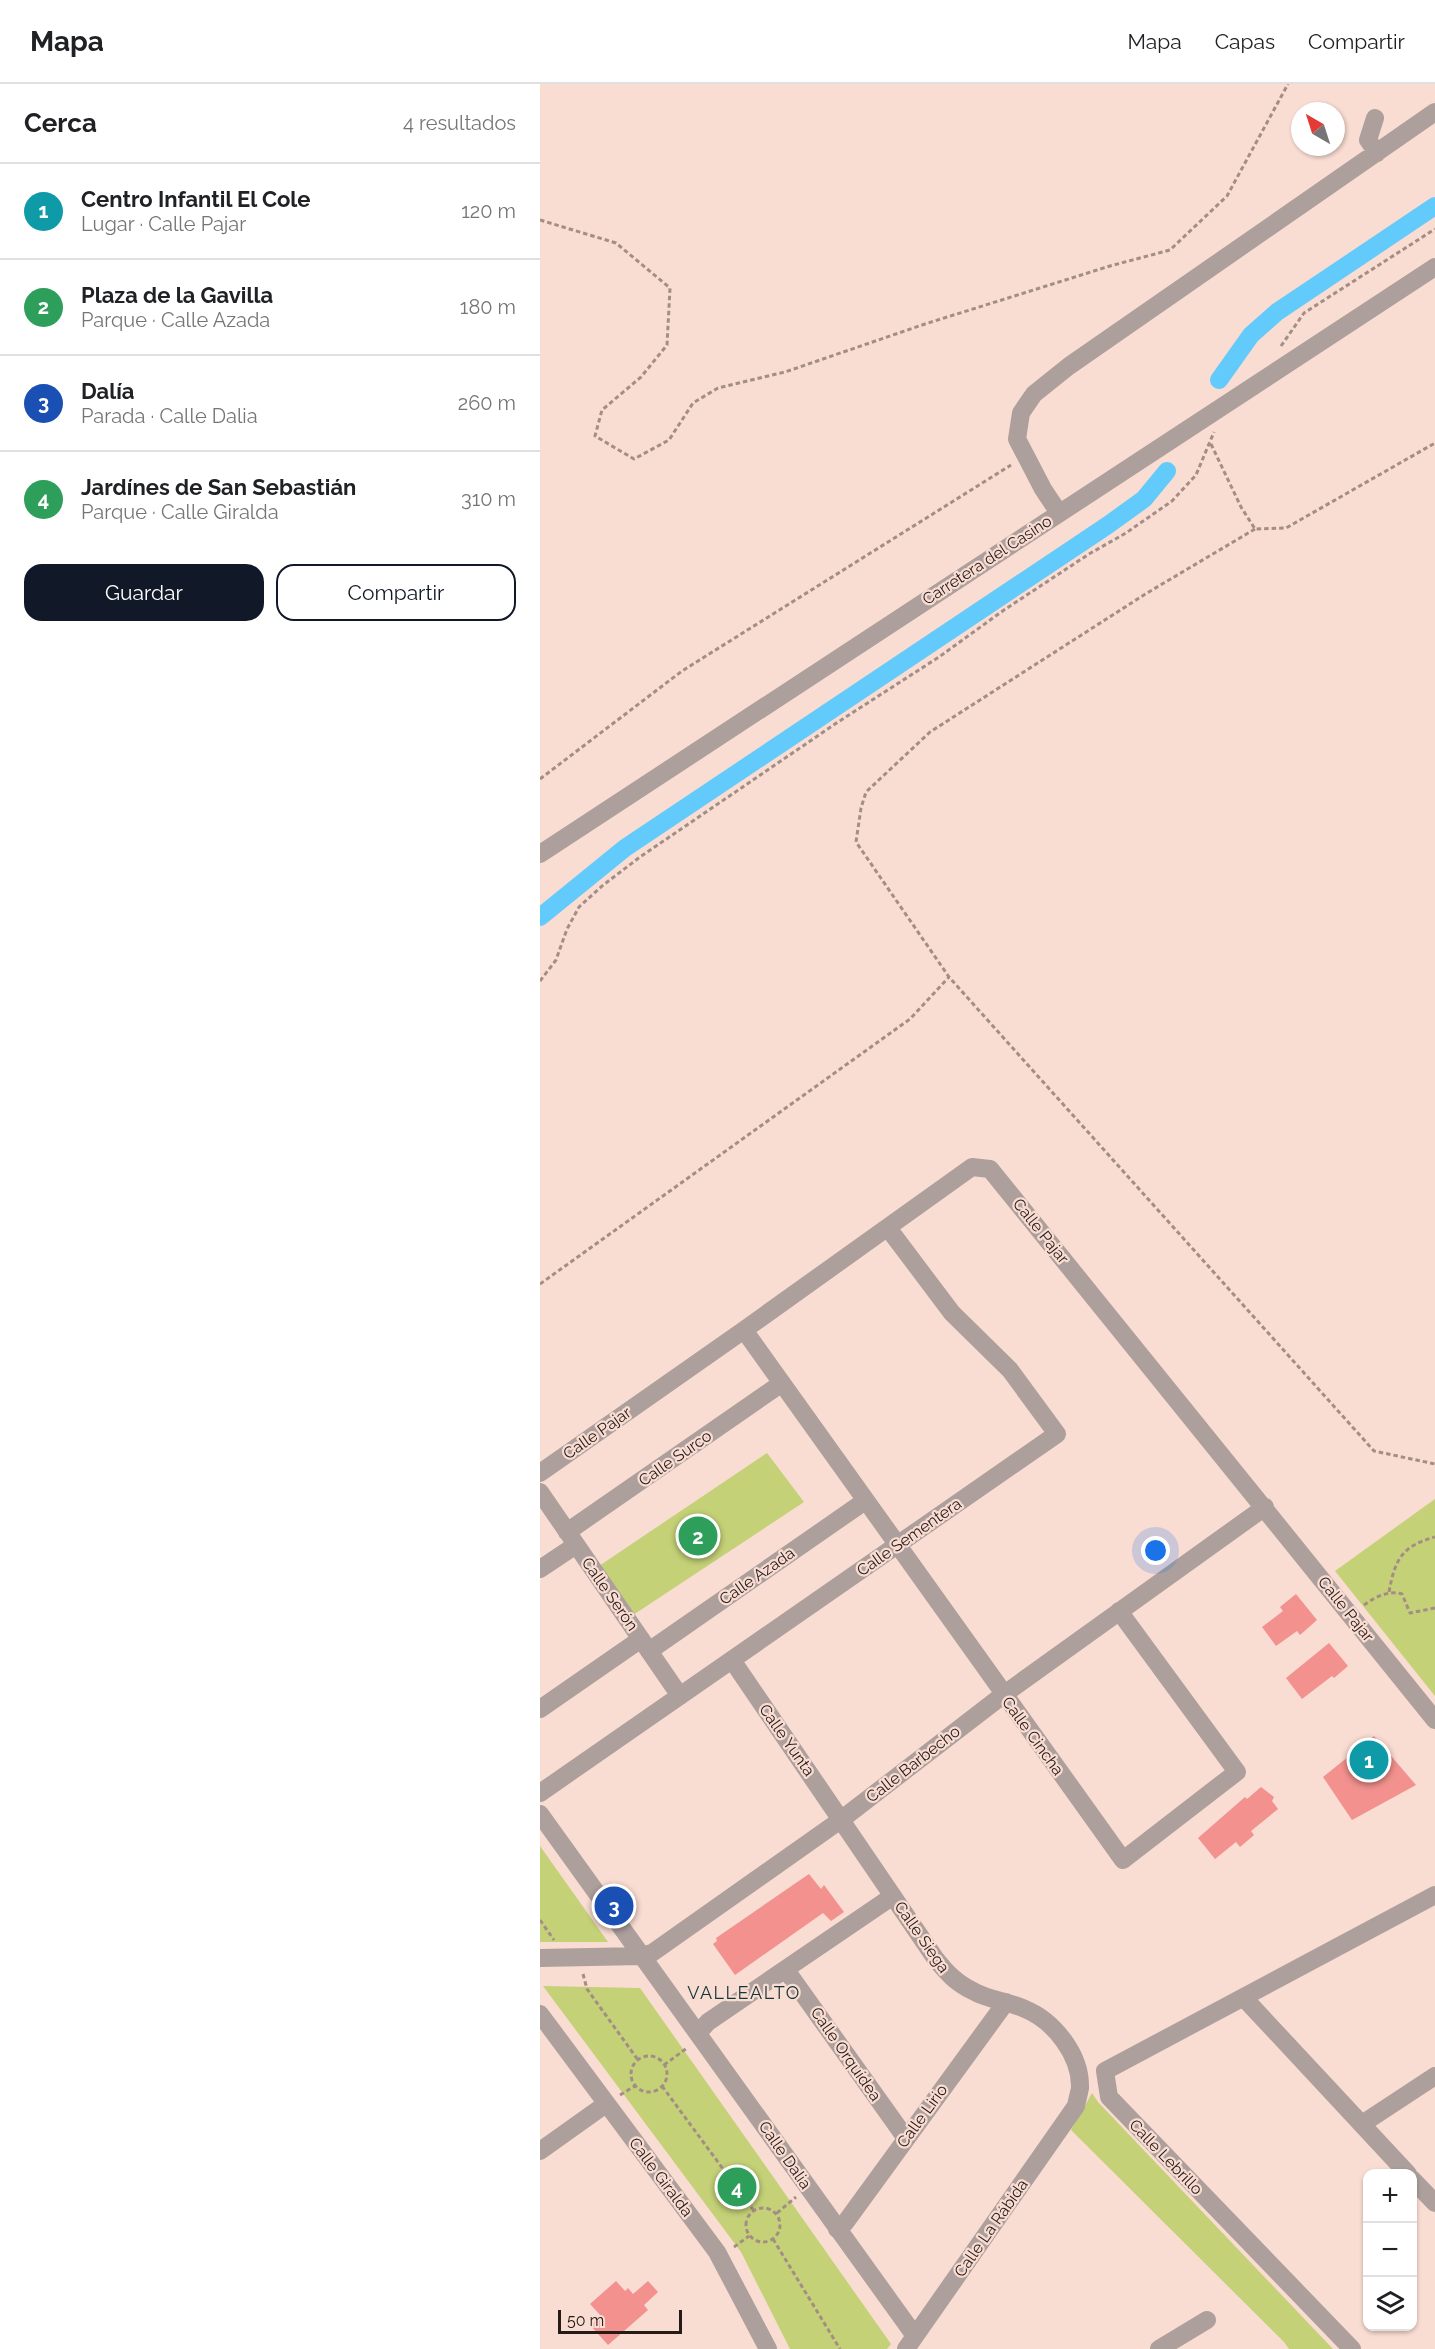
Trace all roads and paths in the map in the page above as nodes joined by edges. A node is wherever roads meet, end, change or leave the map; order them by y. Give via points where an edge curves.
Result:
1 (1288, 84) edge
2 (1435, 112) edge
3 (1375, 118) dead end
4 (1377, 153) junction
5 (540, 220) edge
6 (1435, 229) edge
7 (1435, 267) edge
8 (1281, 346) dead end
9 (1224, 405) junction
10 (1210, 443) junction
11 (1435, 443) edge
12 (1026, 456) junction
13 (1059, 513) junction
14 (1255, 529) junction
15 (540, 779) edge
16 (540, 854) edge
17 (948, 977) junction
18 (540, 981) edge
19 (888, 1228) junction
20 (540, 1284) edge
21 (744, 1330) junction
22 (782, 1383) junction
23 (1435, 1464) edge
24 (540, 1473) edge
25 (540, 1492) edge
26 (866, 1501) junction
27 (1264, 1508) junction
28 (1435, 1537) edge
29 (572, 1538) junction
30 (897, 1545) junction
31 (540, 1569) edge
32 (1389, 1592) junction
33 (1435, 1608) edge
34 (1119, 1611) junction
35 (1350, 1614) junction
36 (645, 1645) junction
37 (732, 1660) junction
38 (1003, 1695) junction
39 (680, 1696) junction
40 (540, 1709) edge
41 (1435, 1720) edge
42 (540, 1793) edge
43 (540, 1814) edge
44 (842, 1819) junction
45 (1435, 1895) edge
46 (893, 1896) junction
47 (540, 1920) edge
48 (641, 1956) junction
49 (569, 1957) junction
50 (540, 1958) edge
51 (786, 1970) junction
52 (1244, 1998) junction
53 (1006, 2002) junction
54 (540, 2014) edge
55 (698, 2033) junction
56 (638, 2060) junction
57 (664, 2065) junction
58 (1435, 2076) edge
59 (662, 2086) junction
60 (606, 2104) junction
61 (1076, 2106) joint
62 (1362, 2124) junction
63 (906, 2138) junction
64 (540, 2151) edge
65 (1403, 2169) edge
66 (1417, 2183) edge
67 (807, 2187) junction
68 (1435, 2203) edge
69 (754, 2211) junction
70 (777, 2214) junction
71 (837, 2229) junction
72 (773, 2239) junction
73 (1206, 2320) dead end
74 (911, 2342) edge
75 (768, 2349) edge
76 (840, 2349) edge
77 (1159, 2349) edge
78 (1352, 2349) edge

1 - 5 path via 1227,196 1170,250 925,324 785,372 717,388 693,403 669,440 634,459 595,436 602,410 641,377 667,345 670,288 616,243
2 - 4 street
3 - 4 street via 1368,140
4 - 12 street via 1034,394 1022,413 1017,439
6 - 8 path via 1304,313
7 - 9 street, Carretera del Casino
9 - 10 path
9 - 13 street, Carretera del Casino
10 - 14 path
10 - 18 path via 1196,475 1172,501 837,722 602,886 579,907 556,960
11 - 14 path via 1286,528
12 - 13 street
12 - 15 path via 682,671
13 - 16 street, Carretera del Casino
14 - 17 path via 930,732 866,792 856,842
17 - 20 path via 910,1019
17 - 23 path via 1374,1450
19 - 21 street, Calle Pajar
19 - 27 street, Calle Pajar via 972,1167 990,1169
19 - 30 street, Calle Sementera via 952,1313 1010,1370 1057,1434
21 - 22 street, Calle Cincha
21 - 24 street, Calle Pajar
22 - 26 street, Calle Cincha
22 - 29 street, Calle Surco
25 - 29 street, Calle Serón
26 - 30 street, Calle Cincha
26 - 36 street, Calle Azada
27 - 34 street, Calle Barbecho
27 - 35 street, Calle Pajar
28 - 32 path via 1405,1550 1393,1573
29 - 31 street, Calle Surco
29 - 36 street, Calle Serón
30 - 37 street, Calle Sementera
30 - 38 street, Calle Cincha
32 - 33 path via 1402,1594 1410,1613
32 - 35 path
34 - 38 street, Calle Barbecho
34 - 38 street, Calle Cincha via 1237,1772 1123,1860
35 - 41 street, Calle Pajar
36 - 39 street, Calle Serón
36 - 40 street, Calle Azada
37 - 39 street, Calle Sementera
37 - 44 street, Calle Yunta
38 - 44 street, Calle Barbecho
39 - 42 street, Calle Sementera
43 - 48 street, Calle Dalia
44 - 46 street, Calle Siega
44 - 48 street, Calle Barbecho via 652,1953
45 - 52 street, Calle Lebrillo
46 - 51 street
46 - 53 street, Calle Siega via 951,1978 975,1993
47 - 49 path
48 - 49 street, Calle Barbecho
48 - 55 street, Calle Dalia
49 - 50 street, Calle Barbecho
49 - 56 path via 582,1968 587,1989
51 - 55 street via 708,2022
51 - 63 street, Calle Orquídea
52 - 62 street
52 - 78 street, Calle Lebrillo via 1105,2071 1108,2097
53 - 61 street, Calle Siega via 1027,2009 1062,2038 1076,2064 1080,2087
53 - 63 street, Calle Lirio
54 - 60 street, Calle Giralda
55 - 57 path via 693,2043
55 - 67 street, Calle Dalia
56 - 57 path via 653,2056
56 - 59 path via 632,2071 635,2085 651,2092
57 - 59 path via 667,2076
58 - 62 street
59 - 69 path
60 - 64 street
60 - 75 street, Calle Giralda via 717,2252
61 - 74 street, Calle La Rábida
62 - 65 street
63 - 71 street, Calle Lirio
66 - 68 street
67 - 70 path
67 - 71 street, Calle Dalia
69 - 70 path via 766,2208
69 - 72 path via 746,2222 749,2236 758,2242
70 - 72 path via 781,2227
71 - 74 street, Calle Dalia
72 - 76 path
73 - 77 street

